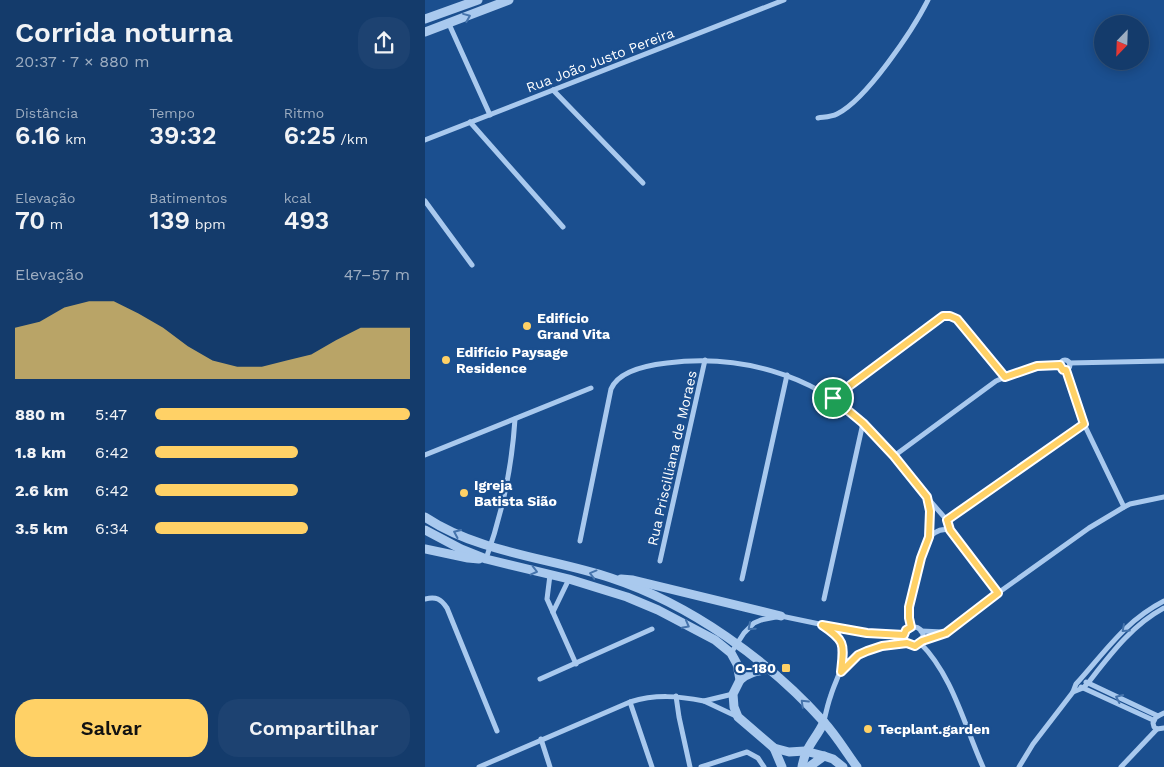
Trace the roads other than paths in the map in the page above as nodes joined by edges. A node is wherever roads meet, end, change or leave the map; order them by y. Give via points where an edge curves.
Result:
1 (478, 0) edge
2 (509, 0) edge
3 (784, 0) edge
4 (928, 0) edge
5 (425, 19) edge
6 (449, 24) junction
7 (425, 32) edge
8 (553, 90) junction
9 (490, 115) junction
10 (818, 118) dead end
11 (471, 122) junction
12 (425, 140) edge
13 (643, 183) dead end
14 (425, 201) edge
15 (563, 227) dead end
16 (472, 264) dead end
17 (705, 360) junction
18 (1164, 362) edge
19 (1069, 363) junction
20 (1060, 365) junction
21 (1066, 370) junction
22 (787, 375) junction
23 (1005, 377) junction
24 (591, 388) dead end
25 (833, 398) junction
26 (515, 419) junction
27 (863, 423) junction
28 (1084, 424) junction
29 (425, 455) edge
30 (894, 456) junction
31 (927, 497) junction
32 (1164, 497) edge
33 (1125, 507) junction
34 (425, 517) edge
35 (947, 520) junction
36 (425, 530) edge
37 (948, 530) junction
38 (929, 537) junction
39 (580, 541) dead end
40 (491, 546) junction
41 (425, 549) edge
42 (486, 559) junction
43 (660, 561) dead end
44 (550, 575) junction
45 (612, 578) junction
46 (569, 579) junction
47 (742, 579) dead end
48 (998, 593) junction
49 (425, 599) edge
50 (824, 599) dead end
51 (1164, 601) edge
52 (1164, 608) edge
53 (553, 612) junction
54 (781, 616) junction
55 (822, 625) junction
56 (911, 627) junction
57 (652, 629) dead end
58 (921, 631) junction
59 (946, 633) junction
60 (904, 635) junction
61 (921, 642) junction
62 (737, 643) junction
63 (907, 643) junction
64 (731, 653) junction
65 (575, 664) junction
66 (769, 669) junction
67 (841, 672) junction
68 (1081, 678) junction
69 (540, 680) dead end
70 (740, 680) junction
71 (1088, 683) junction
72 (1076, 684) junction
73 (1083, 688) junction
74 (1073, 692) junction
75 (733, 694) junction
76 (676, 696) junction
77 (704, 701) junction
78 (630, 702) junction
79 (1162, 716) edge
80 (738, 717) junction
81 (1153, 720) junction
82 (824, 722) junction
83 (1164, 728) edge
84 (1157, 729) junction
85 (497, 731) dead end
86 (541, 740) junction
87 (774, 748) junction
88 (805, 751) junction
89 (824, 756) junction
90 (479, 767) edge
91 (550, 767) edge
92 (652, 767) edge
93 (690, 767) edge
94 (701, 767) edge
95 (764, 767) edge
96 (782, 767) edge
97 (802, 767) edge
98 (809, 767) edge
99 (843, 767) edge
100 (857, 767) edge
101 (983, 767) edge
102 (1019, 767) edge
103 (1121, 767) edge

1 - 5 street
6 -> 2 street
3 - 8 street, Rua João Justo Pereira
4 - 10 street via 907,37 863,92 840,113
6 - 7 street
6 - 9 street
8 - 9 street, Rua João Justo Pereira
8 - 13 street
9 - 11 street, Rua João Justo Pereira
11 - 12 street, Rua João Justo Pereira
11 - 15 street
14 - 16 street
17 - 22 street via 746,364
17 - 39 street via 641,368 613,384
17 - 43 street, Rua Priscilliana de Moraes
18 - 19 street
19 - 20 street via 1063,360
19 - 21 street
20 - 21 street
20 - 23 street via 1037,366
21 - 28 street
22 - 25 street
22 - 47 street
23 - 25 street via 957,319 943,316
23 - 30 street
24 - 26 street
25 - 27 street
26 - 29 street
26 - 40 street via 506,486
27 - 30 street
27 - 50 street
28 - 33 street
28 - 35 street
30 - 31 street
31 - 35 street
31 - 38 street
32 - 33 street
33 - 48 street via 1089,528
40 -> 34 street
35 - 37 street
36 - 42 street
37 - 38 street via 937,531
37 - 48 street
38 - 56 street via 909,607
40 - 42 street
45 -> 40 street
41 - 42 street
42 -> 44 street
44 - 46 street
44 - 53 street via 547,599
45 - 54 street via 633,580
45 - 62 street via 660,599
46 - 53 street
46 -> 64 street via 657,610 715,640
48 - 59 street
49 - 85 street via 437,598 447,608
51 -> 68 street via 1147,610 1116,636
52 - 71 street via 1133,630
53 - 65 street
54 - 55 street
54 -> 62 street via 753,623
55 - 60 street
55 - 67 street via 841,640
56 - 58 street
56 - 60 street
57 - 65 street
58 - 59 street
58 - 61 street
59 - 61 street
60 - 63 street
61 - 63 street via 915,646
61 - 101 street via 954,697
62 - 64 street
62 - 66 street
63 - 67 street via 867,651 858,655
64 - 70 street
65 - 69 street
66 - 70 street via 745,675
82 -> 66 street
67 - 82 street
68 - 71 street
68 - 72 street
70 - 75 street
71 - 73 street
79 -> 71 street
72 - 73 street
72 - 74 street
73 - 74 street
73 - 81 street
74 - 102 street
75 - 77 street
75 - 80 street
76 - 77 street
76 - 78 street via 646,697
76 - 93 street
77 - 80 street
78 - 86 street
78 - 92 street
79 - 81 street
80 - 87 street
81 - 84 street
82 - 88 street
82 - 100 street
83 - 84 street
84 - 103 street
86 - 90 street
86 - 91 street
87 - 88 street via 789,752
87 - 96 street
88 - 89 street
88 - 97 street
89 - 98 street
89 - 99 street
94 - 95 street via 747,752 758,758

